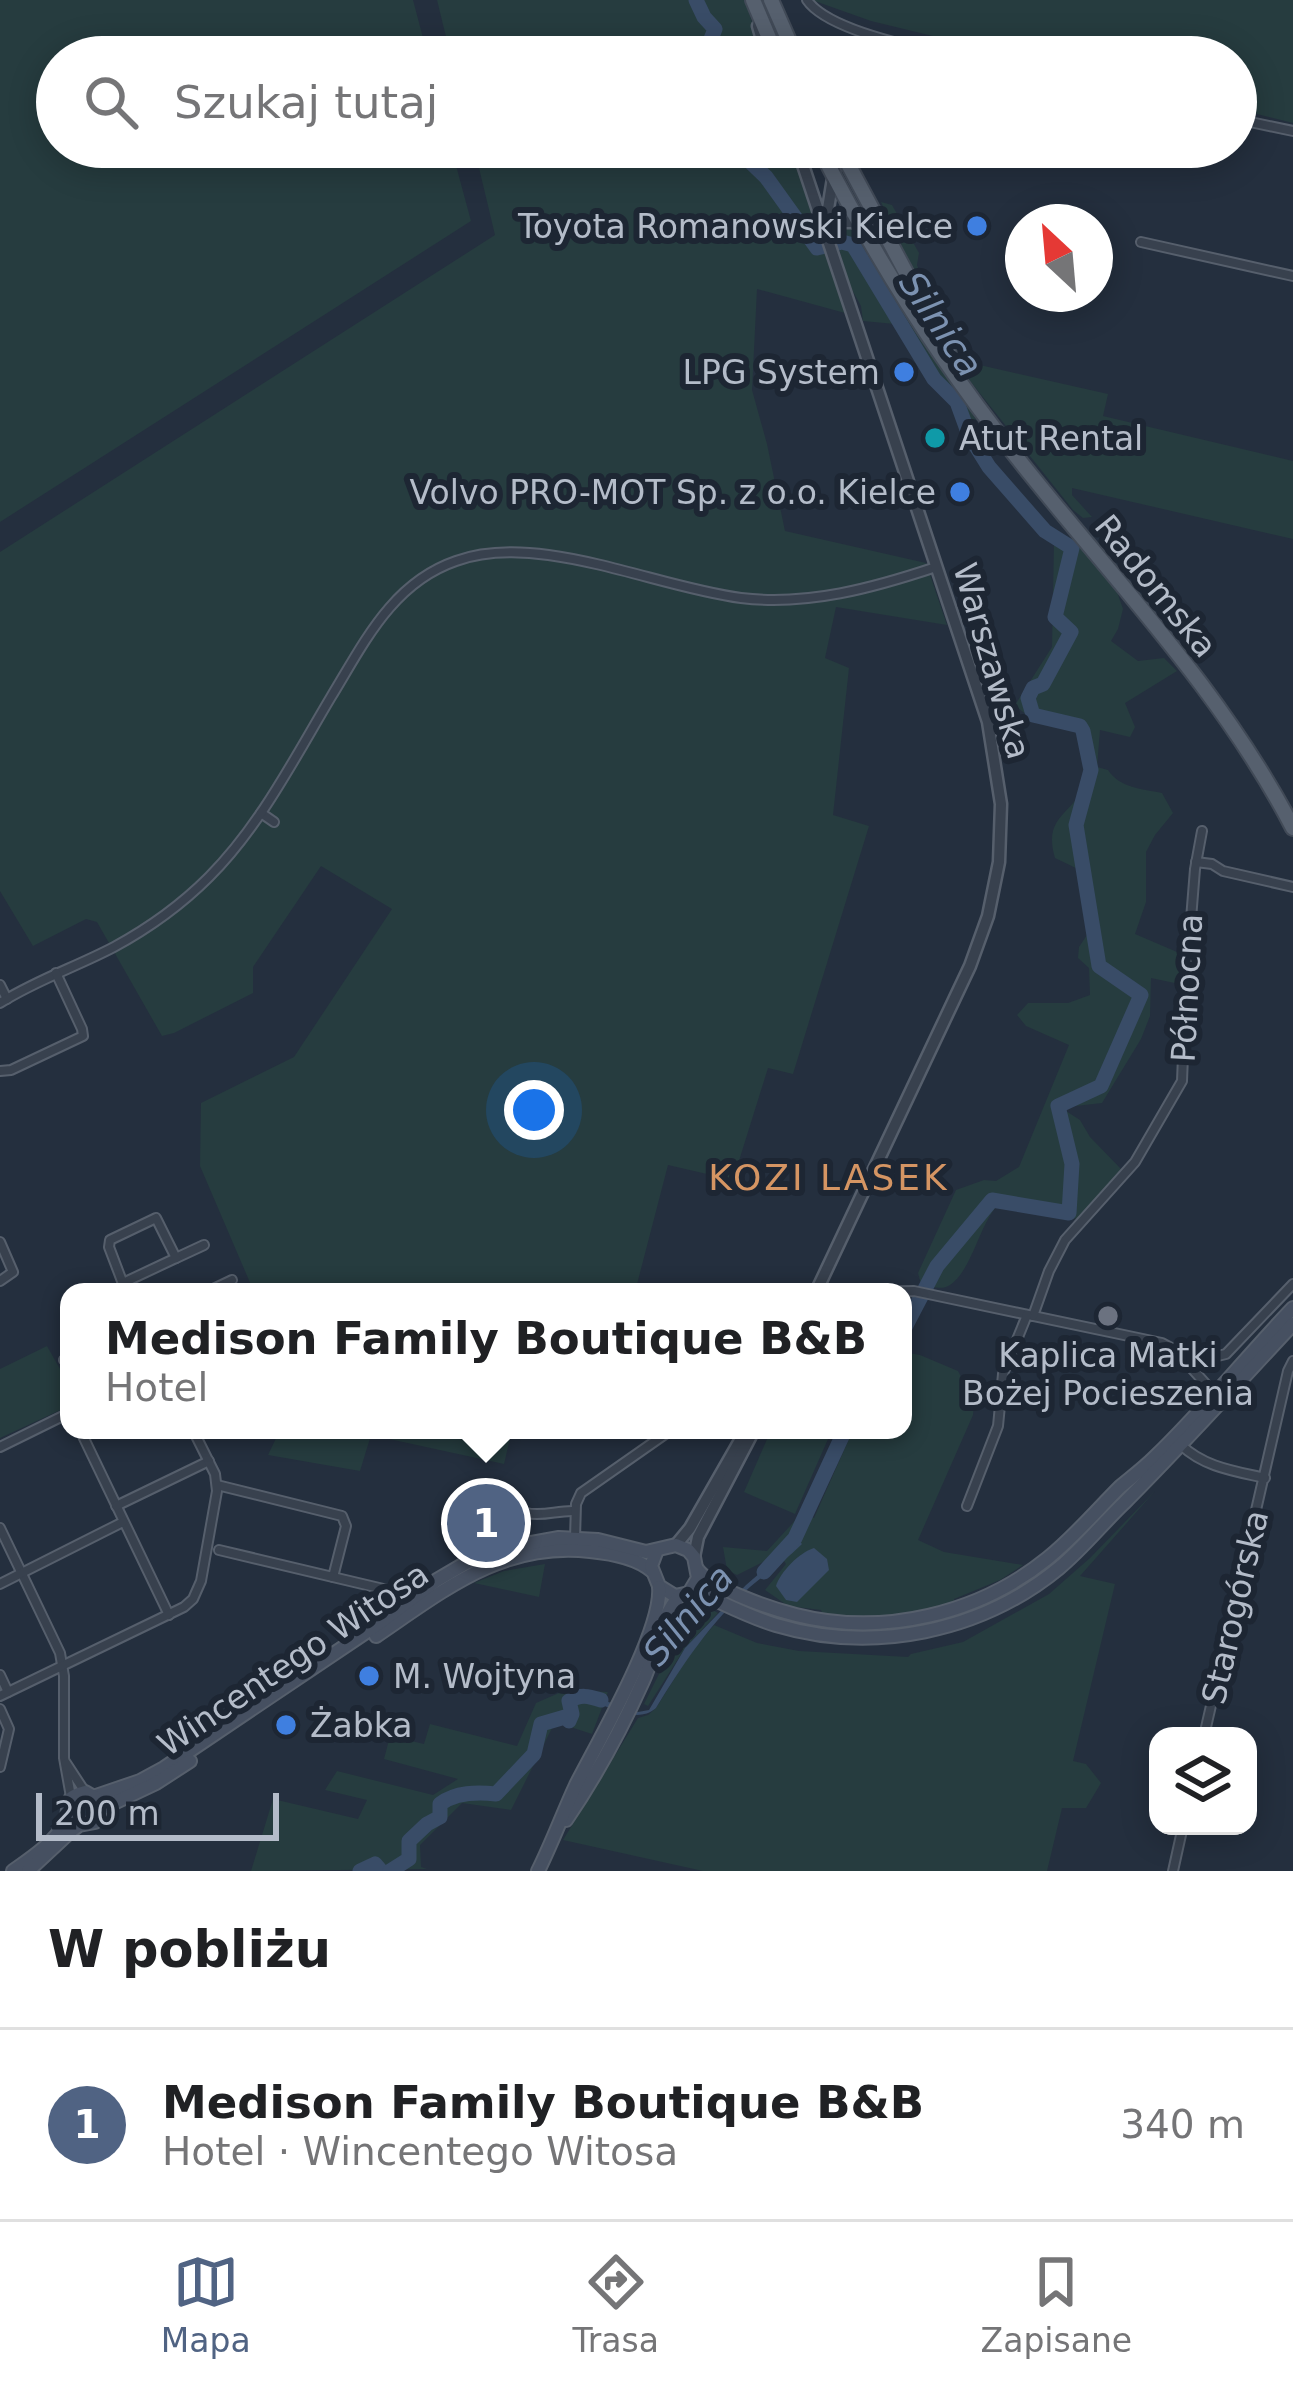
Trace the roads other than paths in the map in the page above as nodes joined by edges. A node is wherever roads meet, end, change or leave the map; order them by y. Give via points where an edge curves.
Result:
1 (753, 0) edge
2 (771, 0) edge
3 (808, 1) edge
4 (761, 36) edge
5 (768, 36) edge
6 (787, 36) edge
7 (878, 36) edge
8 (1257, 123) edge
9 (1293, 131) edge
10 (804, 168) edge
11 (830, 168) edge
12 (835, 168) edge
13 (849, 168) edge
14 (834, 177) junction
15 (860, 225) junction
16 (827, 233) junction
17 (1142, 242) dead end
18 (1293, 276) edge
19 (965, 386) junction
20 (936, 567) junction
21 (261, 813) junction
22 (274, 822) dead end
23 (1293, 828) edge
24 (1202, 831) dead end
25 (1196, 862) junction
26 (1293, 886) edge
27 (56, 973) junction
28 (0, 986) edge
29 (3, 1001) edge
30 (0, 1071) edge
31 (0, 1243) edge
32 (204, 1245) dead end
33 (176, 1258) junction
34 (232, 1280) dead end
35 (0, 1281) edge
36 (123, 1283) edge
37 (131, 1283) edge
38 (226, 1283) edge
39 (821, 1283) edge
40 (1293, 1284) edge
41 (912, 1291) edge
42 (1293, 1308) edge
43 (1030, 1315) junction
44 (1293, 1324) edge
45 (1293, 1361) edge
46 (1192, 1368) junction
47 (1214, 1394) junction
48 (60, 1417) edge
49 (84, 1439) edge
50 (198, 1439) edge
51 (658, 1439) edge
52 (744, 1439) edge
53 (746, 1439) edge
54 (1181, 1445) junction
55 (0, 1447) edge
56 (209, 1461) junction
57 (1265, 1478) junction
58 (217, 1485) junction
59 (116, 1506) junction
60 (967, 1506) dead end
61 (575, 1511) junction
62 (526, 1513) dead end
63 (123, 1522) junction
64 (0, 1528) edge
65 (575, 1538) junction
66 (676, 1545) junction
67 (219, 1550) dead end
68 (657, 1550) junction
69 (695, 1563) junction
70 (0, 1571) edge
71 (653, 1572) junction
72 (22, 1573) junction
73 (333, 1577) junction
74 (3, 1582) edge
75 (658, 1586) junction
76 (685, 1594) junction
77 (407, 1603) junction
78 (169, 1615) junction
79 (63, 1665) junction
80 (0, 1675) edge
81 (4, 1694) edge
82 (629, 1697) junction
83 (0, 1709) edge
84 (1206, 1727) edge
85 (0, 1767) edge
86 (88, 1799) junction
87 (68, 1815) junction
88 (79, 1826) junction
89 (1181, 1835) edge
90 (13, 1871) edge
91 (28, 1871) edge
92 (538, 1871) edge
93 (1173, 1871) edge

1 - 4 street
1 - 5 main road
2 - 6 main road
3 - 7 street via 820,14
8 - 9 street
10 - 16 street, Warszawska
11 - 14 main road
12 - 14 street, Warszawska
13 - 19 main road, Radomska
14 - 15 main road
14 - 16 street, Warszawska
15 - 16 street via 840,222
15 - 19 main road, Radomska
16 - 20 street, Warszawska
17 - 18 street
19 - 23 main road, Radomska via 1204,688
20 - 21 street via 862,590 771,600 532,552 455,561 416,582 377,620
20 - 39 street, Warszawska via 988,722 1001,804 999,862 970,966
21 - 22 street
21 - 27 street via 182,902 138,934
24 - 25 street, Północna
25 - 26 street
25 - 43 street, Północna via 1182,1081 1135,1162 1065,1240
27 - 29 street
27 - 30 street via 82,1036
28 - 29 street
31 - 35 street via 13,1272
32 - 33 street
33 - 36 street via 156,1218 109,1243
33 - 37 street
34 - 38 street
40 - 46 street via 1226,1354
41 - 43 street
42 - 47 main road
43 - 46 street via 1162,1343
43 - 60 street, Północna via 1003,1374 998,1426
44 - 54 main road
45 - 57 street, Starogórska
46 - 47 street
47 - 69 main road via 1050,1556 951,1610 863,1623 809,1618 747,1599 702,1576
48 - 55 street
49 - 59 street
50 - 56 street
51 - 61 street via 584,1490
52 - 66 street
53 - 69 street via 698,1538
54 - 57 street, Starogórska via 1210,1465
54 - 76 main road via 1060,1567 965,1621 908,1635 836,1637
56 - 58 street
56 - 59 street
57 - 84 street, Starogórska
58 - 73 street via 342,1516
58 - 78 street via 199,1588
59 - 63 street
61 - 62 street
61 - 65 street
63 - 72 street
63 - 78 street
64 - 72 street
65 - 68 main road, Wincentego Witosa
65 - 77 main road, Wincentego Witosa via 486,1553
66 - 68 main road
66 - 69 main road
67 - 73 street
68 - 71 main road
69 - 76 main road via 697,1582
70 - 74 street
71 - 75 main road
71 - 86 main road, Wincentego Witosa via 574,1550 486,1565 168,1775
72 - 74 street
72 - 79 street
73 - 77 street via 395,1592
75 - 76 main road
75 - 82 main road
76 - 82 main road via 671,1606
77 - 86 main road, Wincentego Witosa via 164,1768
78 - 79 street
79 - 81 street
79 - 86 street via 65,1763
80 - 81 street
82 - 92 main road
83 - 85 street via 9,1729
86 - 87 main road
86 - 88 main road via 98,1818
87 - 88 main road
87 - 90 main road
88 - 91 main road
89 - 93 street

